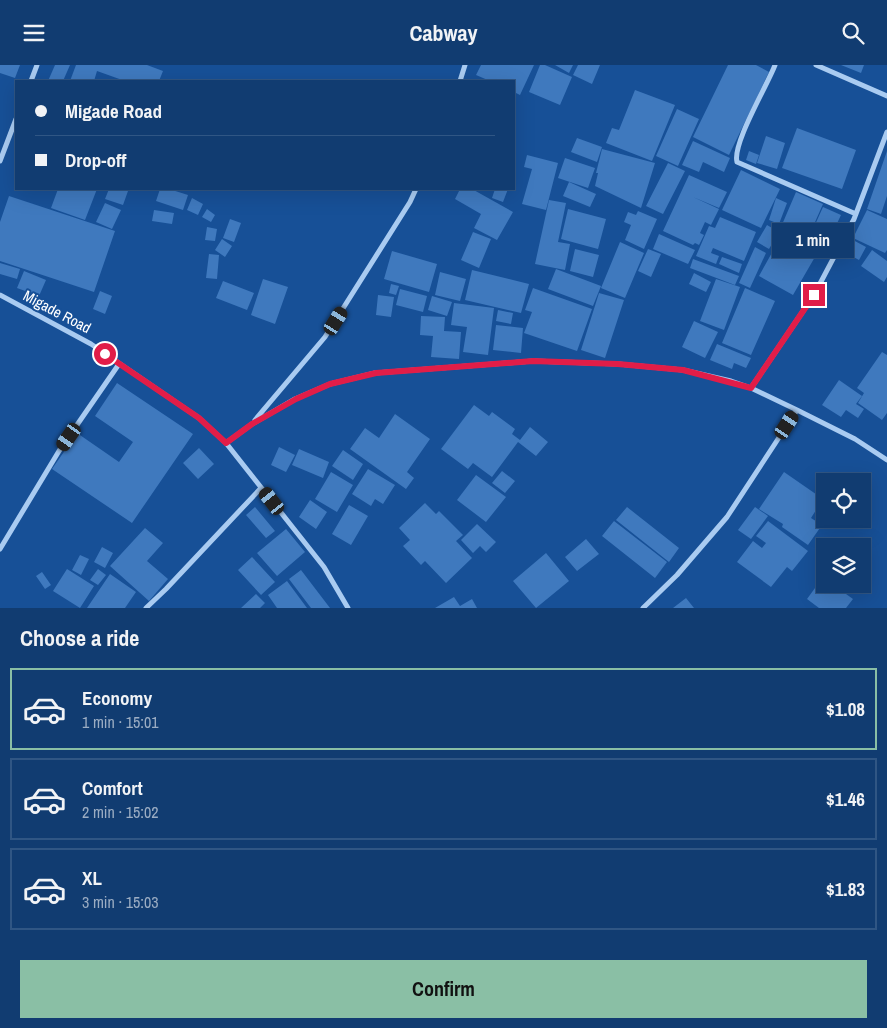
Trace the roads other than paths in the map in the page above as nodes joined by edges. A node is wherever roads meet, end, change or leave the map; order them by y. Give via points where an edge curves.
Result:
1 (37, 65) edge
2 (465, 65) edge
3 (775, 65) edge
4 (816, 65) edge
5 (31, 80) edge
6 (460, 80) edge
7 (887, 96) edge
8 (15, 122) edge
9 (887, 132) edge
10 (0, 161) edge
11 (416, 190) edge
12 (856, 214) junction
13 (0, 295) edge
14 (120, 364) junction
15 (751, 388) junction
16 (797, 409) junction
17 (252, 424) junction
18 (226, 443) junction
19 (887, 460) edge
20 (261, 488) junction
21 (0, 549) edge
22 (146, 608) edge
23 (348, 608) edge
24 (643, 608) edge

1 - 5 street
2 - 6 street
3 - 12 street via 742,136 736,162
4 - 7 street
8 - 10 street
9 - 12 street
11 - 17 street via 325,337
12 - 15 street via 814,295
13 - 14 street, Migade Road via 91,344
14 - 18 street, Migade Road via 199,418
14 - 21 street via 59,451
15 - 16 street
15 - 17 street via 683,370 533,361 376,373 330,384
16 - 19 street via 856,439
16 - 24 street via 728,517
17 - 18 street
18 - 20 street, Migade Road
20 - 22 street
20 - 23 street, Migade Road via 324,567

